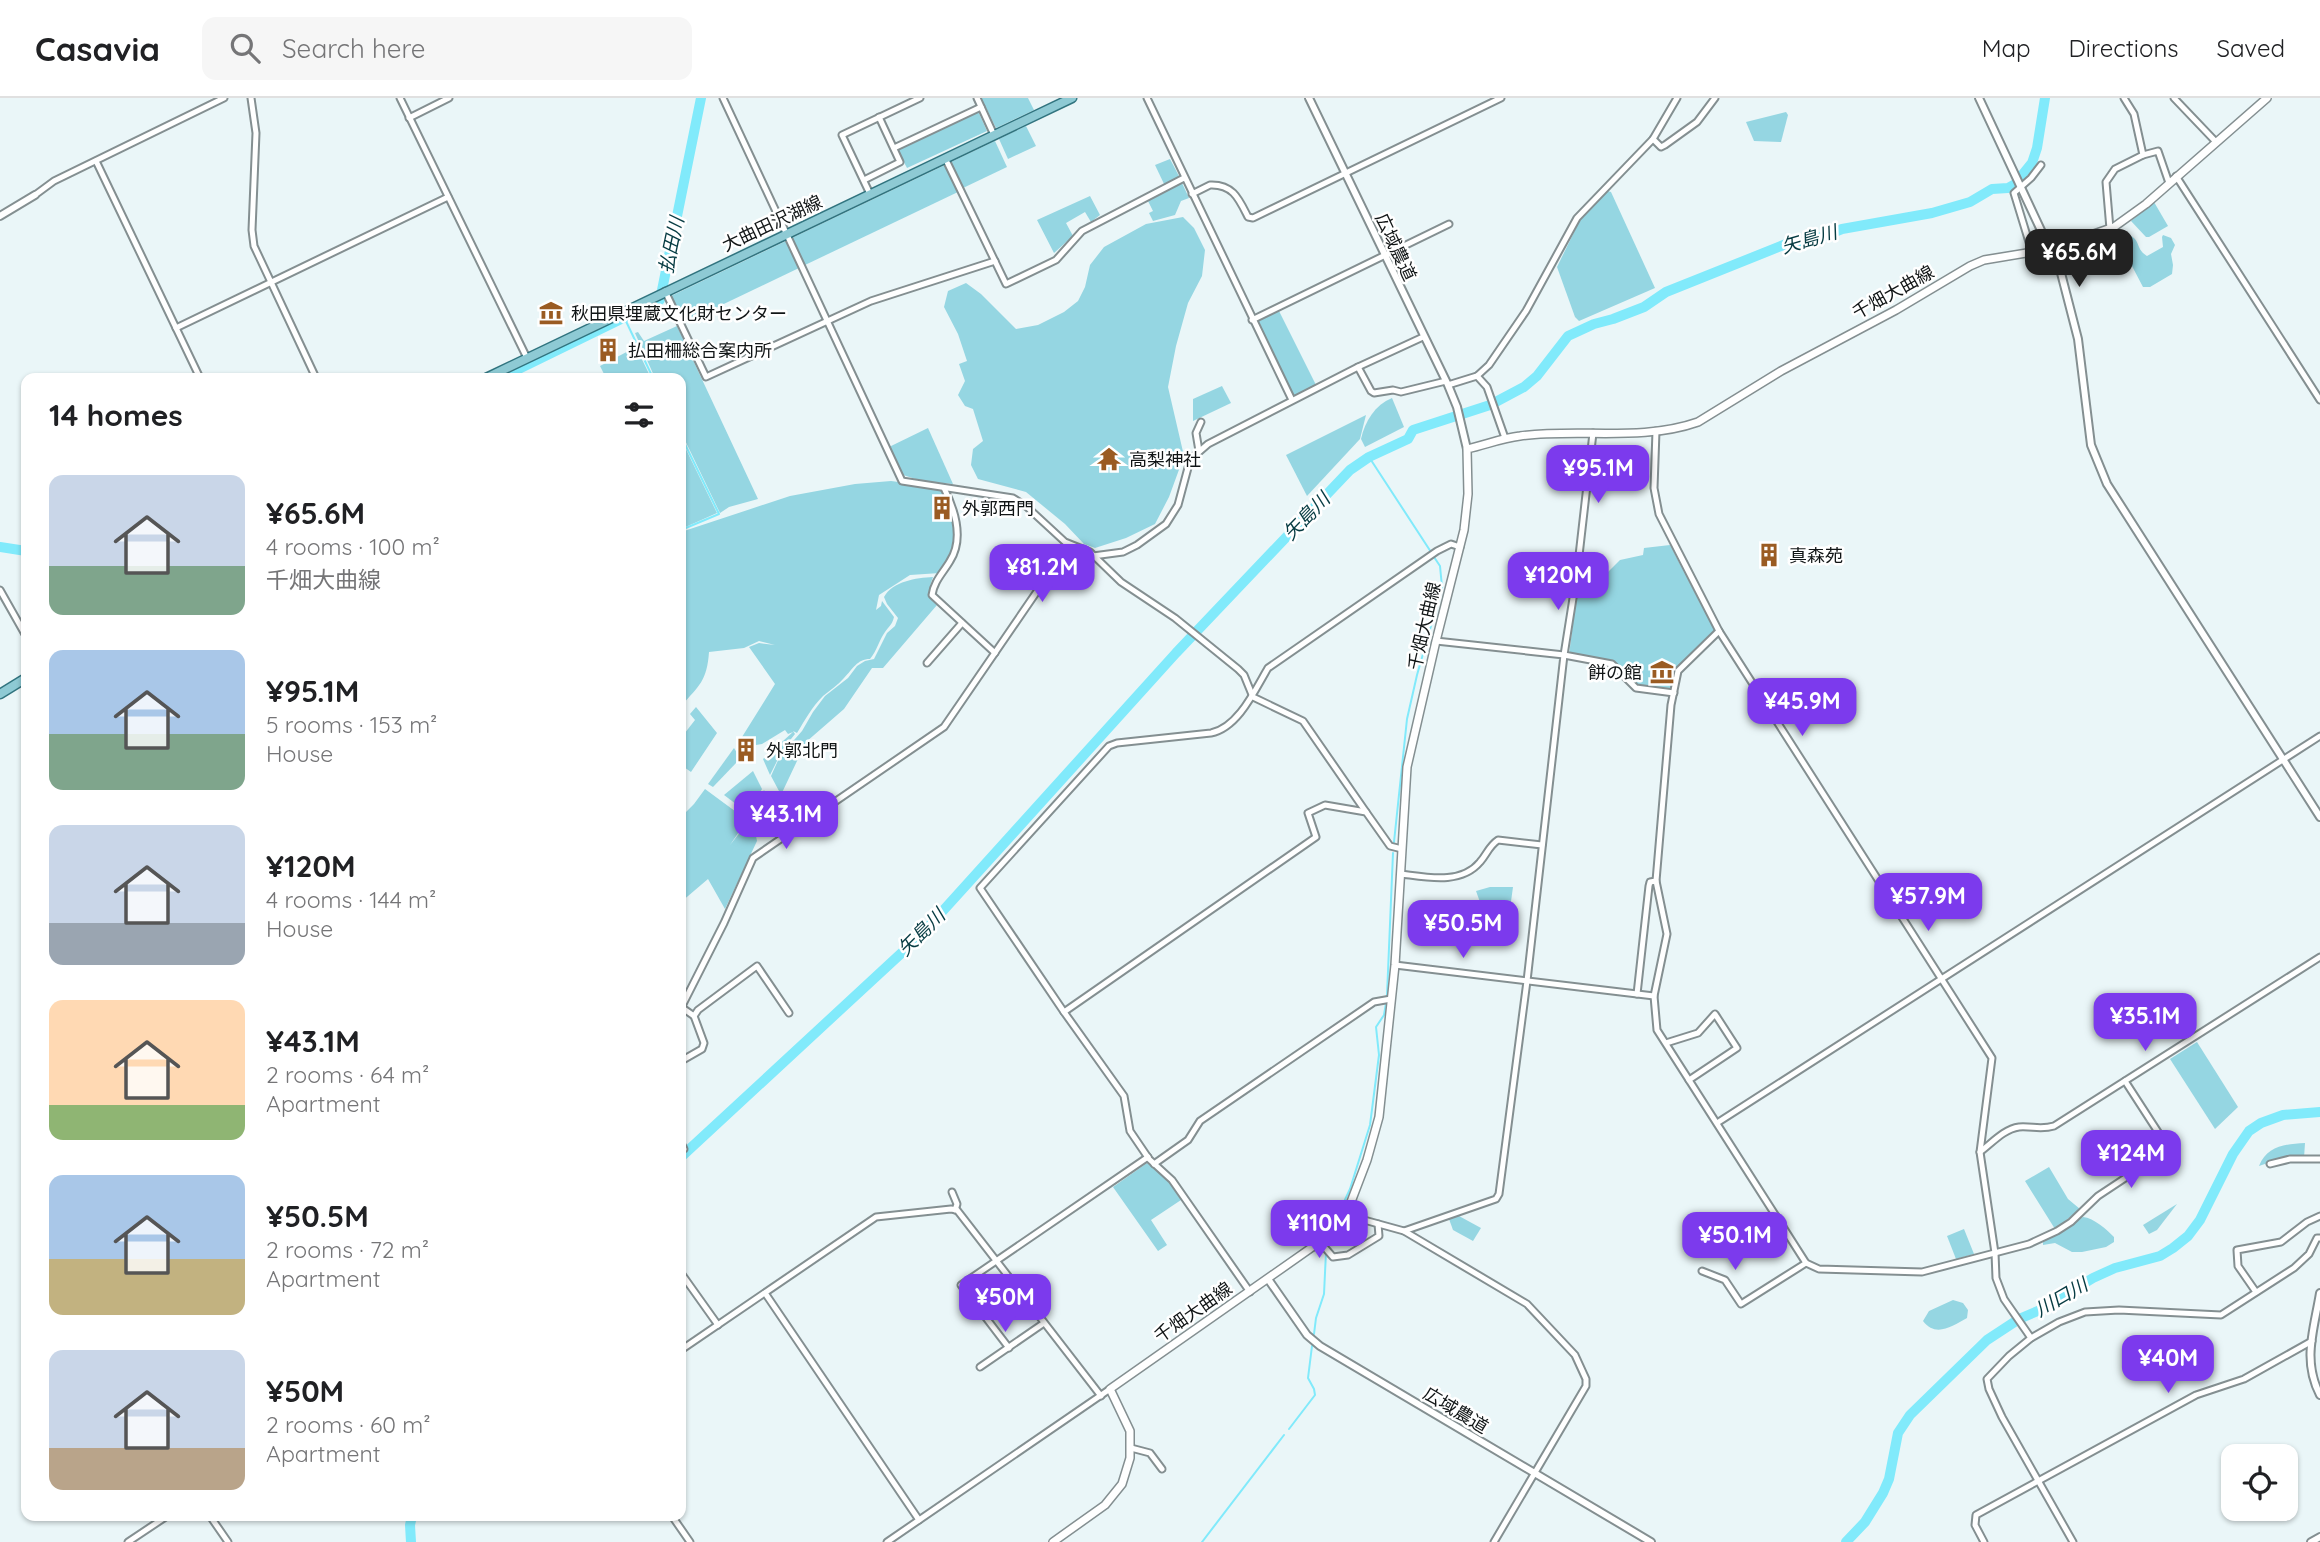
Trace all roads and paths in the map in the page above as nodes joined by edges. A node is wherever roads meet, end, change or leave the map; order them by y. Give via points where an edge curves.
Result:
1 (224, 98) edge
2 (251, 98) edge
3 (400, 98) edge
4 (449, 98) edge
5 (723, 98) edge
6 (920, 98) edge
7 (977, 98) edge
8 (1072, 98) edge
9 (1147, 98) edge
10 (1310, 98) edge
11 (1501, 98) edge
12 (1676, 98) edge
13 (1715, 98) edge
14 (1979, 98) edge
15 (2133, 98) edge
16 (2174, 98) edge
17 (2267, 98) edge
18 (2125, 100) edge
19 (981, 107) junction
20 (879, 117) junction
21 (409, 118) junction
22 (994, 135) junction
23 (1653, 139) junction
24 (2216, 142) junction
25 (894, 148) junction
26 (2143, 155) junction
27 (945, 158) junction
28 (96, 161) junction
29 (2040, 165) dead end
30 (1345, 172) junction
31 (2176, 176) junction
32 (1184, 178) junction
33 (864, 180) junction
34 (2169, 183) junction
35 (2021, 187) junction
36 (870, 194) junction
37 (1192, 194) junction
38 (35, 195) joint
39 (447, 197) junction
40 (0, 216) edge
41 (1449, 224) dead end
42 (2110, 229) junction
43 (787, 233) junction
44 (2051, 249) junction
45 (2032, 252) junction
46 (1385, 255) junction
47 (995, 261) junction
48 (271, 283) junction
49 (663, 292) junction
50 (1252, 320) junction
51 (827, 321) junction
52 (176, 328) junction
53 (1423, 337) junction
54 (527, 358) junction
55 (1358, 368) junction
56 (198, 373) edge
57 (314, 373) edge
58 (496, 373) edge
59 (1477, 376) junction
60 (1447, 383) junction
61 (1292, 400) junction
62 (2320, 400) edge
63 (1200, 422) dead end
64 (1656, 431) junction
65 (1593, 433) junction
66 (1506, 438) junction
67 (1467, 449) junction
68 (1199, 451) junction
69 (944, 488) junction
70 (1460, 547) junction
71 (1093, 556) junction
72 (0, 590) edge
73 (962, 623) junction
74 (21, 627) edge
75 (1719, 631) junction
76 (1436, 641) junction
77 (995, 653) junction
78 (1564, 655) junction
79 (927, 663) dead end
80 (21, 681) edge
81 (1674, 693) junction
82 (0, 694) edge
83 (1254, 697) junction
84 (2320, 736) edge
85 (2284, 759) junction
86 (1366, 812) junction
87 (2320, 817) edge
88 (1542, 845) junction
89 (1402, 849) junction
90 (1401, 874) junction
91 (1656, 880) junction
92 (2320, 957) edge
93 (1395, 965) junction
94 (1941, 978) junction
95 (1527, 981) junction
96 (1637, 994) junction
97 (1654, 996) junction
98 (686, 998) edge
99 (1391, 999) junction
100 (686, 1011) edge
101 (1064, 1012) junction
102 (789, 1013) dead end
103 (694, 1016) junction
104 (1666, 1043) junction
105 (686, 1059) edge
106 (1689, 1080) junction
107 (2125, 1081) junction
108 (1717, 1124) junction
109 (1980, 1152) junction
110 (1148, 1157) junction
111 (2320, 1160) edge
112 (1154, 1164) junction
113 (2270, 1164) dead end
114 (953, 1192) dead end
115 (955, 1210) junction
116 (1296, 1212) dead end
117 (1346, 1215) junction
118 (2320, 1216) edge
119 (1378, 1224) junction
120 (1404, 1231) junction
121 (2320, 1237) edge
122 (1320, 1243) junction
123 (1995, 1254) junction
124 (996, 1261) junction
125 (1807, 1263) junction
126 (1702, 1271) dead end
127 (1268, 1279) junction
128 (686, 1280) edge
129 (1250, 1292) junction
130 (2256, 1292) junction
131 (765, 1293) junction
132 (2320, 1293) edge
133 (1044, 1323) junction
134 (718, 1325) junction
135 (2317, 1330) edge
136 (2031, 1338) junction
137 (2312, 1340) junction
138 (686, 1347) edge
139 (1009, 1348) junction
140 (2320, 1349) edge
141 (2310, 1353) junction
142 (980, 1367) dead end
143 (1110, 1389) junction
144 (2320, 1393) edge
145 (1101, 1396) junction
146 (1131, 1448) junction
147 (1162, 1469) dead end
148 (1535, 1473) junction
149 (2039, 1480) junction
150 (919, 1520) junction
151 (160, 1521) edge
152 (213, 1521) edge
153 (675, 1521) edge
154 (2320, 1537) edge
155 (128, 1542) edge
156 (228, 1542) edge
157 (690, 1542) edge
158 (887, 1542) edge
159 (1053, 1542) edge
160 (1494, 1542) edge
161 (1651, 1542) edge
162 (1984, 1542) edge
163 (2073, 1542) edge
164 (2311, 1542) edge

1 - 28 street
2 - 48 street via 256,133 252,238
3 - 21 street
4 - 21 street
5 - 43 street
6 - 20 street
7 - 19 street
8 - 22 main road, 大曲田沢湖線
9 - 32 street
10 - 30 street, 広域農道
11 - 30 street
12 - 23 street
13 - 23 street via 1698,122 1665,145 1661,147
14 - 35 street
15 - 18 street
16 - 24 street
17 - 24 main road, 千畑大曲線
18 - 26 street via 2134,114
19 - 22 street
19 - 25 street
20 - 25 street
20 - 33 street via 842,135
21 - 39 street
22 - 27 main road, 大曲田沢湖線
23 - 59 street via 1577,218 1526,311
24 - 31 main road, 千畑大曲線
25 - 33 street via 900,162
26 - 34 street via 2158,151
26 - 42 street via 2115,169 2106,182
27 - 36 main road, 大曲田沢湖線
27 - 47 street
28 - 38 street
28 - 52 street
29 - 35 street
30 - 37 street via 1253,218 1232,190 1210,185
30 - 46 street, 広域農道
31 - 34 main road, 千畑大曲線
31 - 62 street
32 - 37 street
32 - 47 street via 1082,231 1056,260 1006,284
33 - 36 street
34 - 42 main road, 千畑大曲線
35 - 44 street
35 - 45 street via 2014,193
36 - 43 main road, 大曲田沢湖線
37 - 50 street
38 - 40 street
39 - 48 street
39 - 54 street
41 - 46 street
42 - 44 main road, 千畑大曲線
43 - 49 main road, 大曲田沢湖線
43 - 51 street
44 - 45 main road, 千畑大曲線
44 - 85 street via 2078,339 2097,463
45 - 64 main road, 千畑大曲線 via 1970,266 1698,422
46 - 50 street
46 - 53 street, 広域農道
47 - 51 street via 871,301
48 - 52 street
48 - 57 street
49 - 51 street via 706,377
49 - 54 main road, 大曲田沢湖線
50 - 61 street
51 - 69 street via 902,481
52 - 56 street
53 - 55 street
53 - 60 street, 広域農道
54 - 58 main road, 大曲田沢湖線
55 - 60 street via 1374,393
55 - 61 street
59 - 60 street
59 - 66 street via 1487,387
60 - 67 street, 広域農道
61 - 68 street
63 - 68 street via 1196,433
64 - 65 main road, 千畑大曲線
64 - 75 street via 1654,488 1659,514
65 - 66 main road, 千畑大曲線
65 - 78 street
66 - 67 main road, 千畑大曲線
67 - 70 main road, 千畑大曲線 via 1467,515
68 - 71 street via 1189,464 1178,505 1166,524 1123,552
69 - 71 street via 1013,498 1065,542
69 - 73 street via 958,538 932,595
70 - 76 main road, 千畑大曲線
70 - 83 street via 1451,544 1437,551 1268,668
71 - 77 street via 1067,566 1040,587
71 - 83 street via 1241,672
72 - 74 street
73 - 77 street
73 - 79 street
75 - 81 street via 1678,671
75 - 94 street
76 - 78 street
76 - 89 main road, 千畑大曲線 via 1408,767
77 - 98 street via 944,727 753,858
78 - 81 street via 1612,664 1636,688
78 - 88 street
80 - 82 main road
81 - 91 street
83 - 86 street via 1303,720
83 - 101 street via 1219,732 1109,746 980,888
84 - 85 street
85 - 87 street
85 - 94 street
86 - 89 street via 1390,846
86 - 101 street via 1325,805 1308,813 1316,837
88 - 90 street via 1498,840 1476,866 1450,878
88 - 95 street
89 - 90 main road, 千畑大曲線
90 - 93 main road, 千畑大曲線
91 - 96 street via 1649,886
91 - 97 street via 1667,934
92 - 107 street
93 - 95 street
93 - 99 main road, 千畑大曲線
94 - 108 street
94 - 109 street via 1992,1058
95 - 96 street
95 - 120 street via 1499,1194 1496,1199
96 - 97 street
97 - 104 street via 1657,1030
99 - 112 street via 1374,1002 1211,1114 1188,1140
99 - 117 main road, 千畑大曲線 via 1379,1117
100 - 103 street
101 - 110 street via 1124,1096 1130,1131
102 - 103 street via 757,966
103 - 105 street via 704,1042 702,1049
104 - 106 street
104 - 106 street via 1698,1033 1715,1014 1737,1048
106 - 108 street
107 - 109 street via 2054,1126 2008,1130
107 - 123 street via 2169,1149 2098,1196 2057,1231
108 - 125 street
109 - 123 street
110 - 112 street
110 - 124 street
111 - 113 street via 2290,1158
112 - 129 street via 1172,1180
114 - 115 street
115 - 124 street
115 - 131 street via 876,1217
116 - 122 street
117 - 119 street
117 - 122 main road, 千畑大曲線
118 - 130 street via 2281,1242 2237,1250 2238,1266
119 - 120 street
119 - 122 street via 1380,1236 1339,1258
120 - 148 street via 1527,1304 1574,1356 1586,1386
121 - 130 street via 2294,1268
122 - 127 main road, 千畑大曲線
123 - 125 street via 1922,1272 1819,1269
123 - 136 street via 1996,1278 2008,1306
124 - 133 street
124 - 139 street via 961,1284
125 - 126 street via 1741,1304 1726,1280
127 - 129 main road, 千畑大曲線
127 - 148 street, 広域農道 via 1307,1335 1320,1346
128 - 134 street
129 - 143 main road, 千畑大曲線
130 - 136 street via 2221,1315 2099,1310 2059,1322
131 - 134 street
131 - 150 street
132 - 135 street
133 - 139 street
133 - 145 street
134 - 138 street
135 - 137 street
136 - 149 street via 1987,1379
137 - 141 street
137 - 149 street via 2244,1379 2196,1395
139 - 142 street
140 - 141 street
141 - 144 street via 2311,1374
143 - 145 street
143 - 146 main road via 1128,1424
145 - 150 street
146 - 147 street via 1150,1453
146 - 159 main road via 1127,1470 1114,1496
148 - 160 street
148 - 161 street, 広域農道
149 - 162 street via 1976,1515 1975,1525
149 - 163 street
150 - 158 street
151 - 155 street
152 - 156 street
153 - 157 street
154 - 164 street

